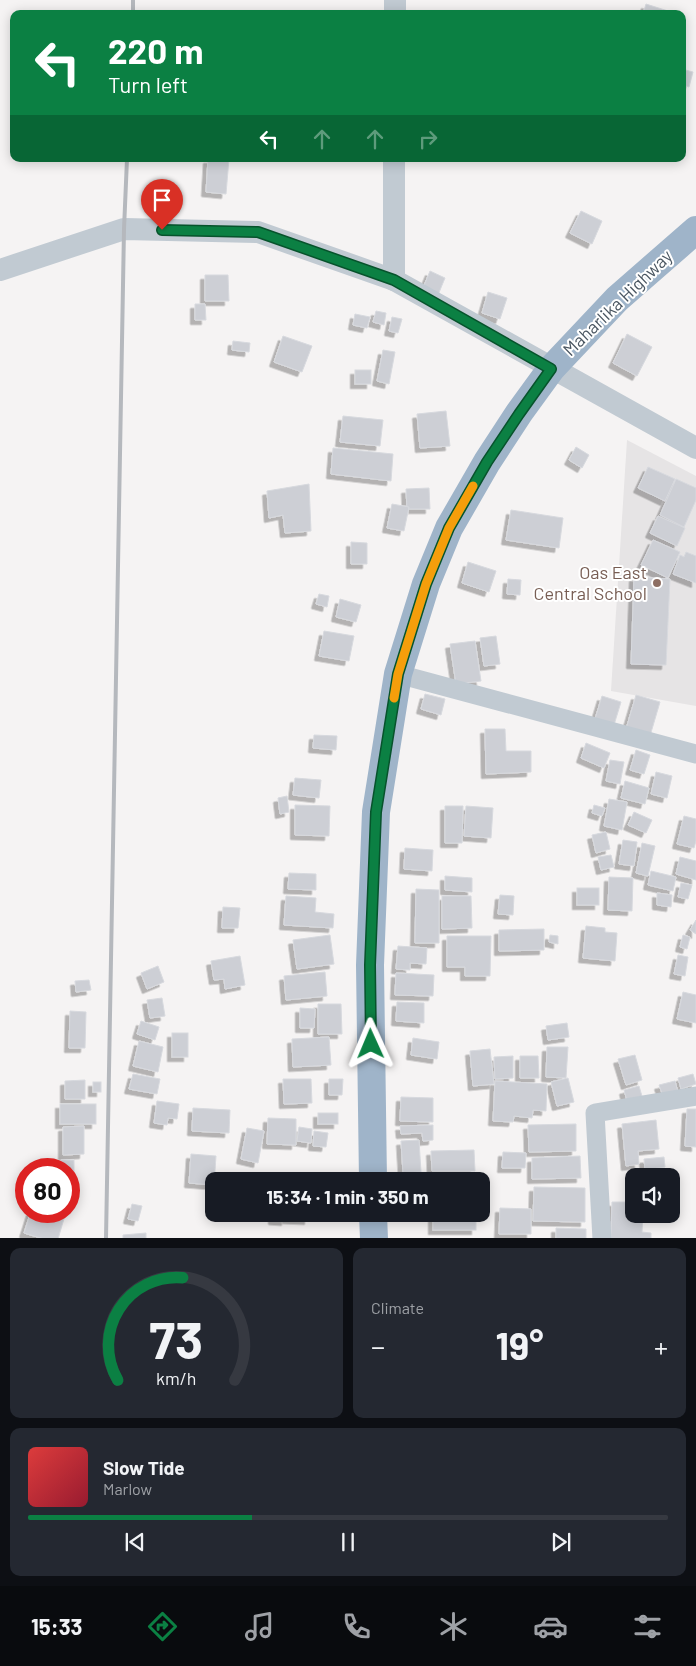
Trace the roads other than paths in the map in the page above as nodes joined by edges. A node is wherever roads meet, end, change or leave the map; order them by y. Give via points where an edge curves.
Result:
1 (394, 162) edge
2 (696, 230) edge
3 (0, 270) edge
4 (394, 280) junction
5 (551, 369) junction
6 (696, 448) edge
7 (398, 674) junction
8 (696, 754) edge
9 (696, 1096) edge
10 (373, 1172) edge
11 (373, 1222) edge
12 (374, 1238) edge
13 (602, 1238) edge

1 - 4 street
2 - 5 highway, Maharlika Highway via 617,299
3 - 4 street via 124,229 258,232
4 - 5 street
5 - 6 street
5 - 7 highway, Maharlika Highway via 487,462 449,528 426,584
7 - 8 street
7 - 10 highway, Maharlika Highway via 376,812 370,965
9 - 13 street via 595,1113
11 - 12 highway

